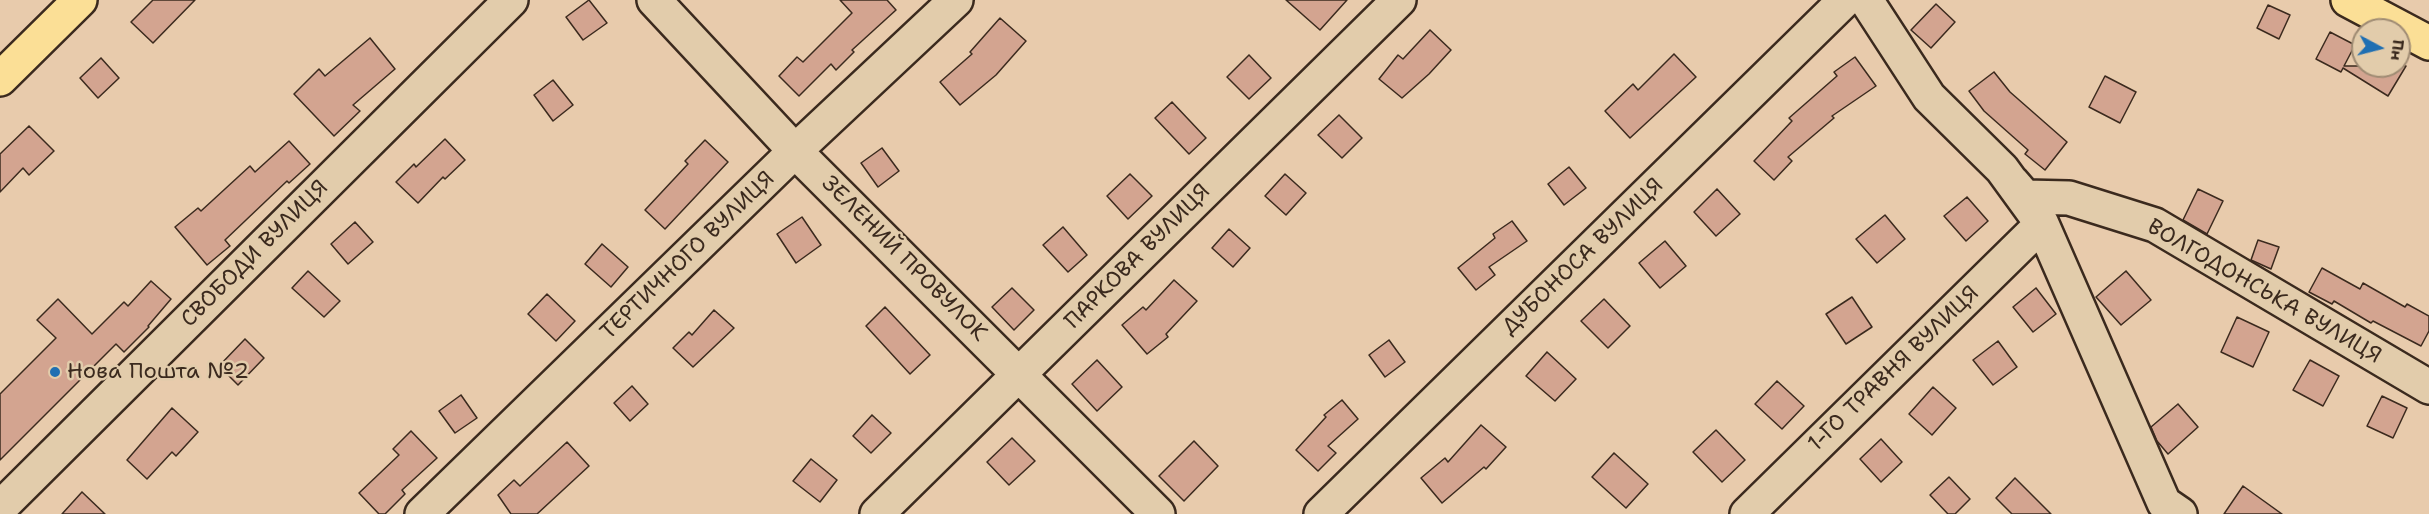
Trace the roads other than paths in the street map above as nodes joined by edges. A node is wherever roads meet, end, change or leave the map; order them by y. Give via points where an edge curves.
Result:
1 (80, 0) edge
2 (511, 0) edge
3 (654, 0) edge
4 (956, 0) edge
5 (1399, 0) edge
6 (1845, 0) edge
7 (1866, 0) edge
8 (2348, 0) edge
9 (2429, 43) edge
10 (0, 79) edge
11 (795, 151) junction
12 (2002, 169) junction
13 (2042, 224) junction
14 (1019, 374) junction
15 (2429, 387) edge
16 (0, 508) edge
17 (2165, 510) edge
18 (422, 514) edge
19 (877, 514) edge
20 (1158, 514) edge
21 (1321, 514) edge
22 (1747, 514) edge

1 - 10 main road
2 - 16 street, СВОБОДИ ВУЛИЦЯ
3 - 11 street, ЗЕЛЕНИЙ ПРОВУЛОК
4 - 11 street, ТЕРТИЧНОГО ВУЛИЦЯ
5 - 14 street, ПАРКОВА ВУЛИЦЯ
6 - 21 street, ДУБОНОСА ВУЛИЦЯ
7 - 12 street via 1929,98
8 - 9 main road
11 - 14 street, ЗЕЛЕНИЙ ПРОВУЛОК
11 - 18 street, ТЕРТИЧНОГО ВУЛИЦЯ
12 - 13 street
12 - 15 street, ВОЛГОДОНСЬКА ВУЛИЦЯ via 2025,197 2069,198 2155,225
13 - 17 street
13 - 22 street, 1-ГО ТРАВНЯ ВУЛИЦЯ
14 - 19 street, ПАРКОВА ВУЛИЦЯ
14 - 20 street, ЗЕЛЕНИЙ ПРОВУЛОК

